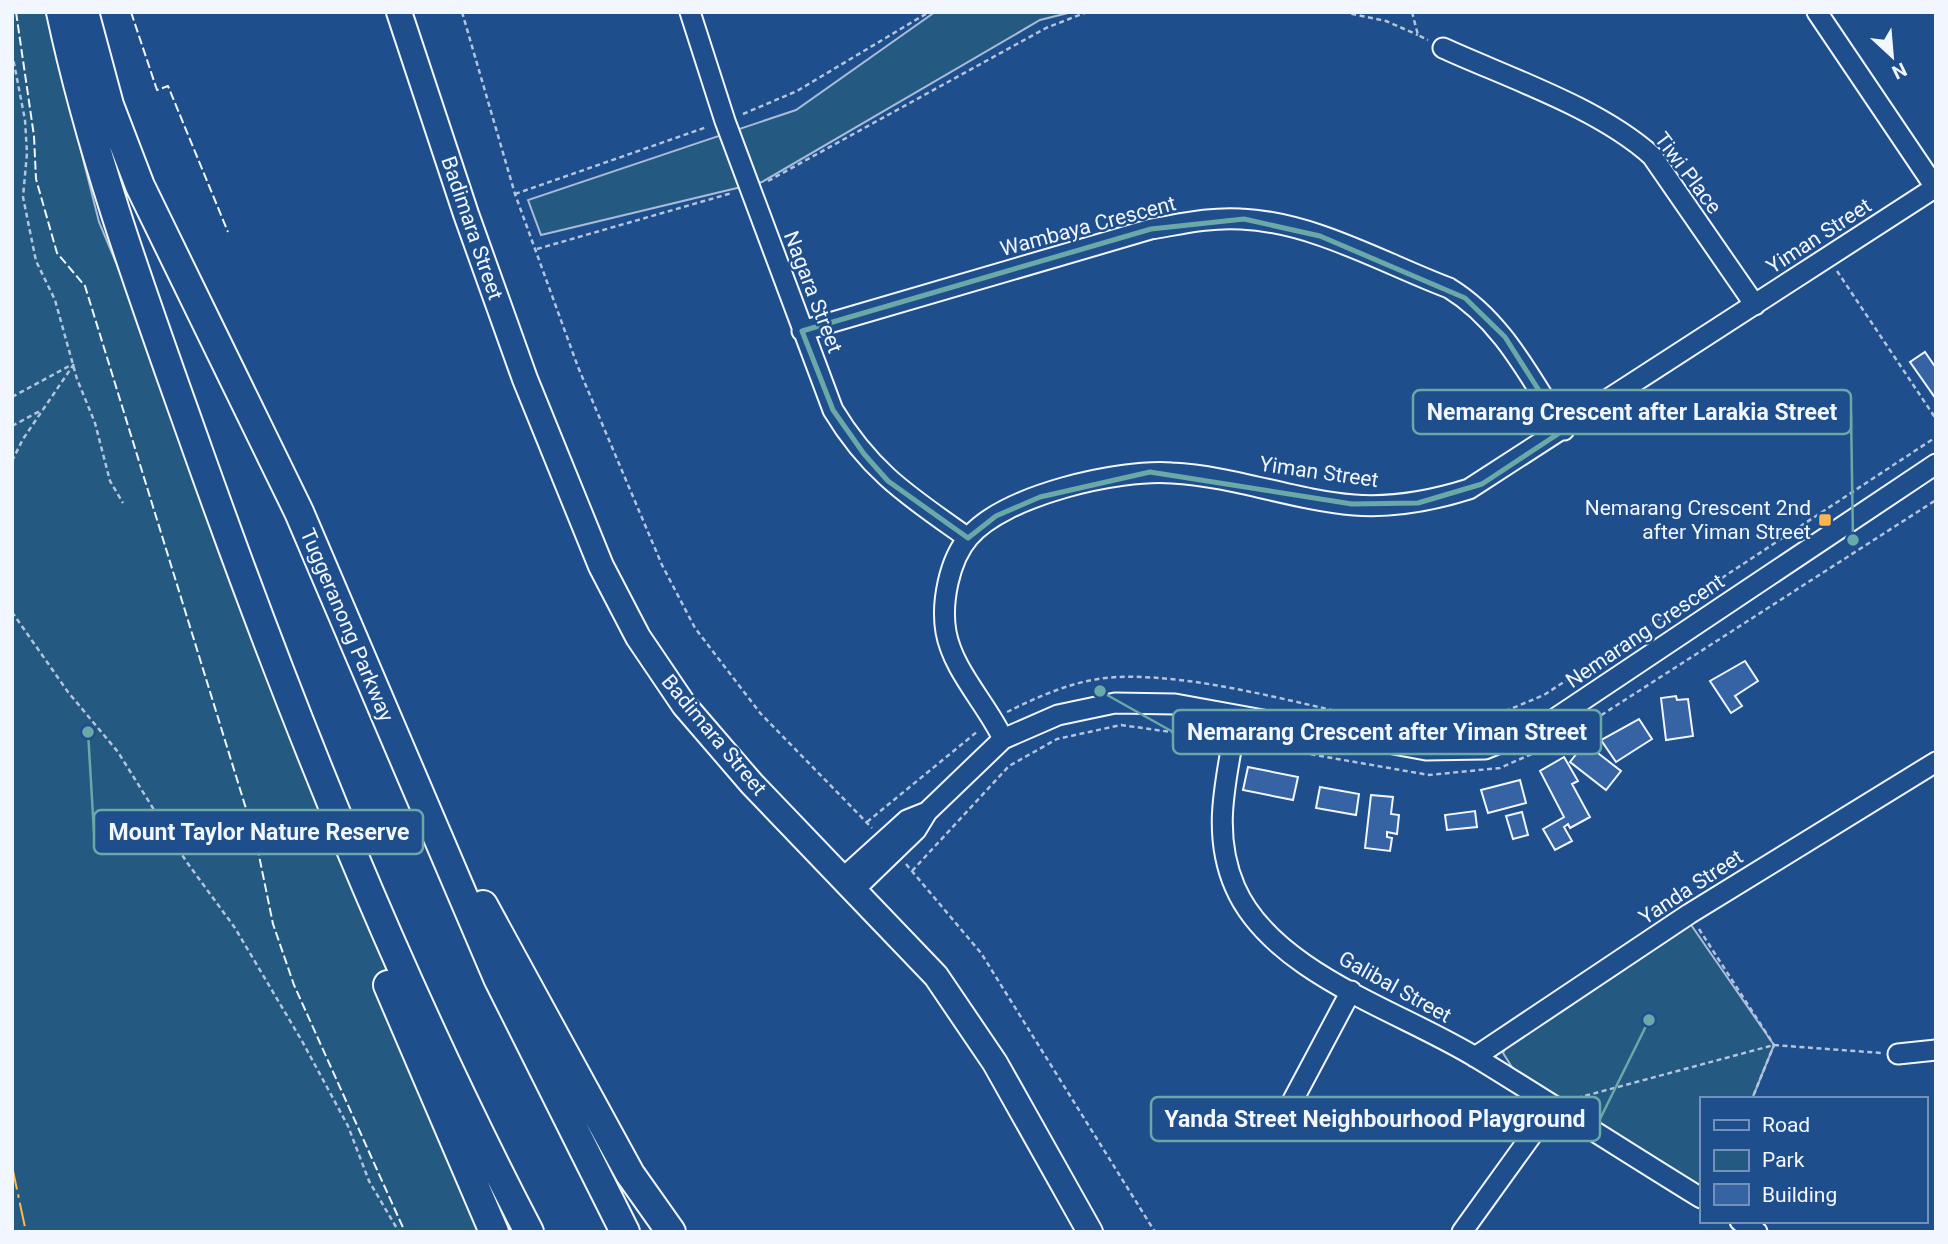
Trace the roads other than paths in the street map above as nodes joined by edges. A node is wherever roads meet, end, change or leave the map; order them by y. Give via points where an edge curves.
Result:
1 (61, 12) edge
2 (84, 12) edge
3 (399, 12) edge
4 (690, 12) edge
5 (1817, 12) edge
6 (1443, 48) road end
7 (1935, 187) edge
8 (1755, 305) junction
9 (802, 331) junction
10 (1564, 430) junction
11 (1936, 464) edge
12 (968, 538) junction
13 (1237, 716) junction
14 (304, 739) junction
15 (1003, 739) junction
16 (1936, 762) edge
17 (415, 788) junction
18 (850, 883) junction
19 (1351, 991) junction
20 (1936, 1050) edge
21 (1898, 1054) road end
22 (1475, 1057) junction
23 (1293, 1100) dead end
24 (1552, 1107) junction
25 (1700, 1197) edge
26 (494, 1232) edge
27 (529, 1232) edge
28 (625, 1232) edge
29 (671, 1232) edge
30 (1090, 1232) edge
31 (1462, 1232) edge

1 - 14 highway via 92,134 139,283
2 - 17 highway, Tuggeranong Parkway via 109,105 140,186 299,512
3 - 18 main road, Badimara Street via 525,379 601,566 638,637 684,705 752,784
4 - 9 street, Nagara Street
5 - 7 street
6 - 8 street, Tiwi Place via 1635,141 1652,156
7 - 8 street, Yiman Street
8 - 10 street, Yiman Street
9 - 10 street, Wambaya Crescent via 1151,229 1210,219 1244,219 1320,236 1465,298 1505,337
9 - 12 street, Nagara Street via 833,410 864,454 888,481
10 - 12 street, Yiman Street via 1482,484 1426,501 1352,505 1199,476 1150,472 1086,482 1040,497 996,516
11 - 13 street, Nemarang Crescent via 1548,724 1485,749 1426,750
12 - 15 street, Yiman Street via 947,590 946,635 956,661
13 - 15 street, Nemarang Crescent via 1175,704 1115,703 1058,715
13 - 19 street, Galibal Street via 1220,813 1234,885 1269,938
14 - 26 highway via 310,791
14 - 27 highway via 415,999
15 - 18 street, Nemarang Crescent via 927,812 907,820
16 - 22 street, Yanda Street via 1689,914
17 - 28 highway, Tuggeranong Parkway via 503,990
17 - 29 highway via 459,858 630,1174
18 - 30 main road, Badimara Street via 936,975 995,1063
19 - 22 street, Galibal Street
19 - 23 street
20 - 21 street
22 - 24 street, Galibal Street
24 - 25 street, Galibal Street
24 - 31 street

